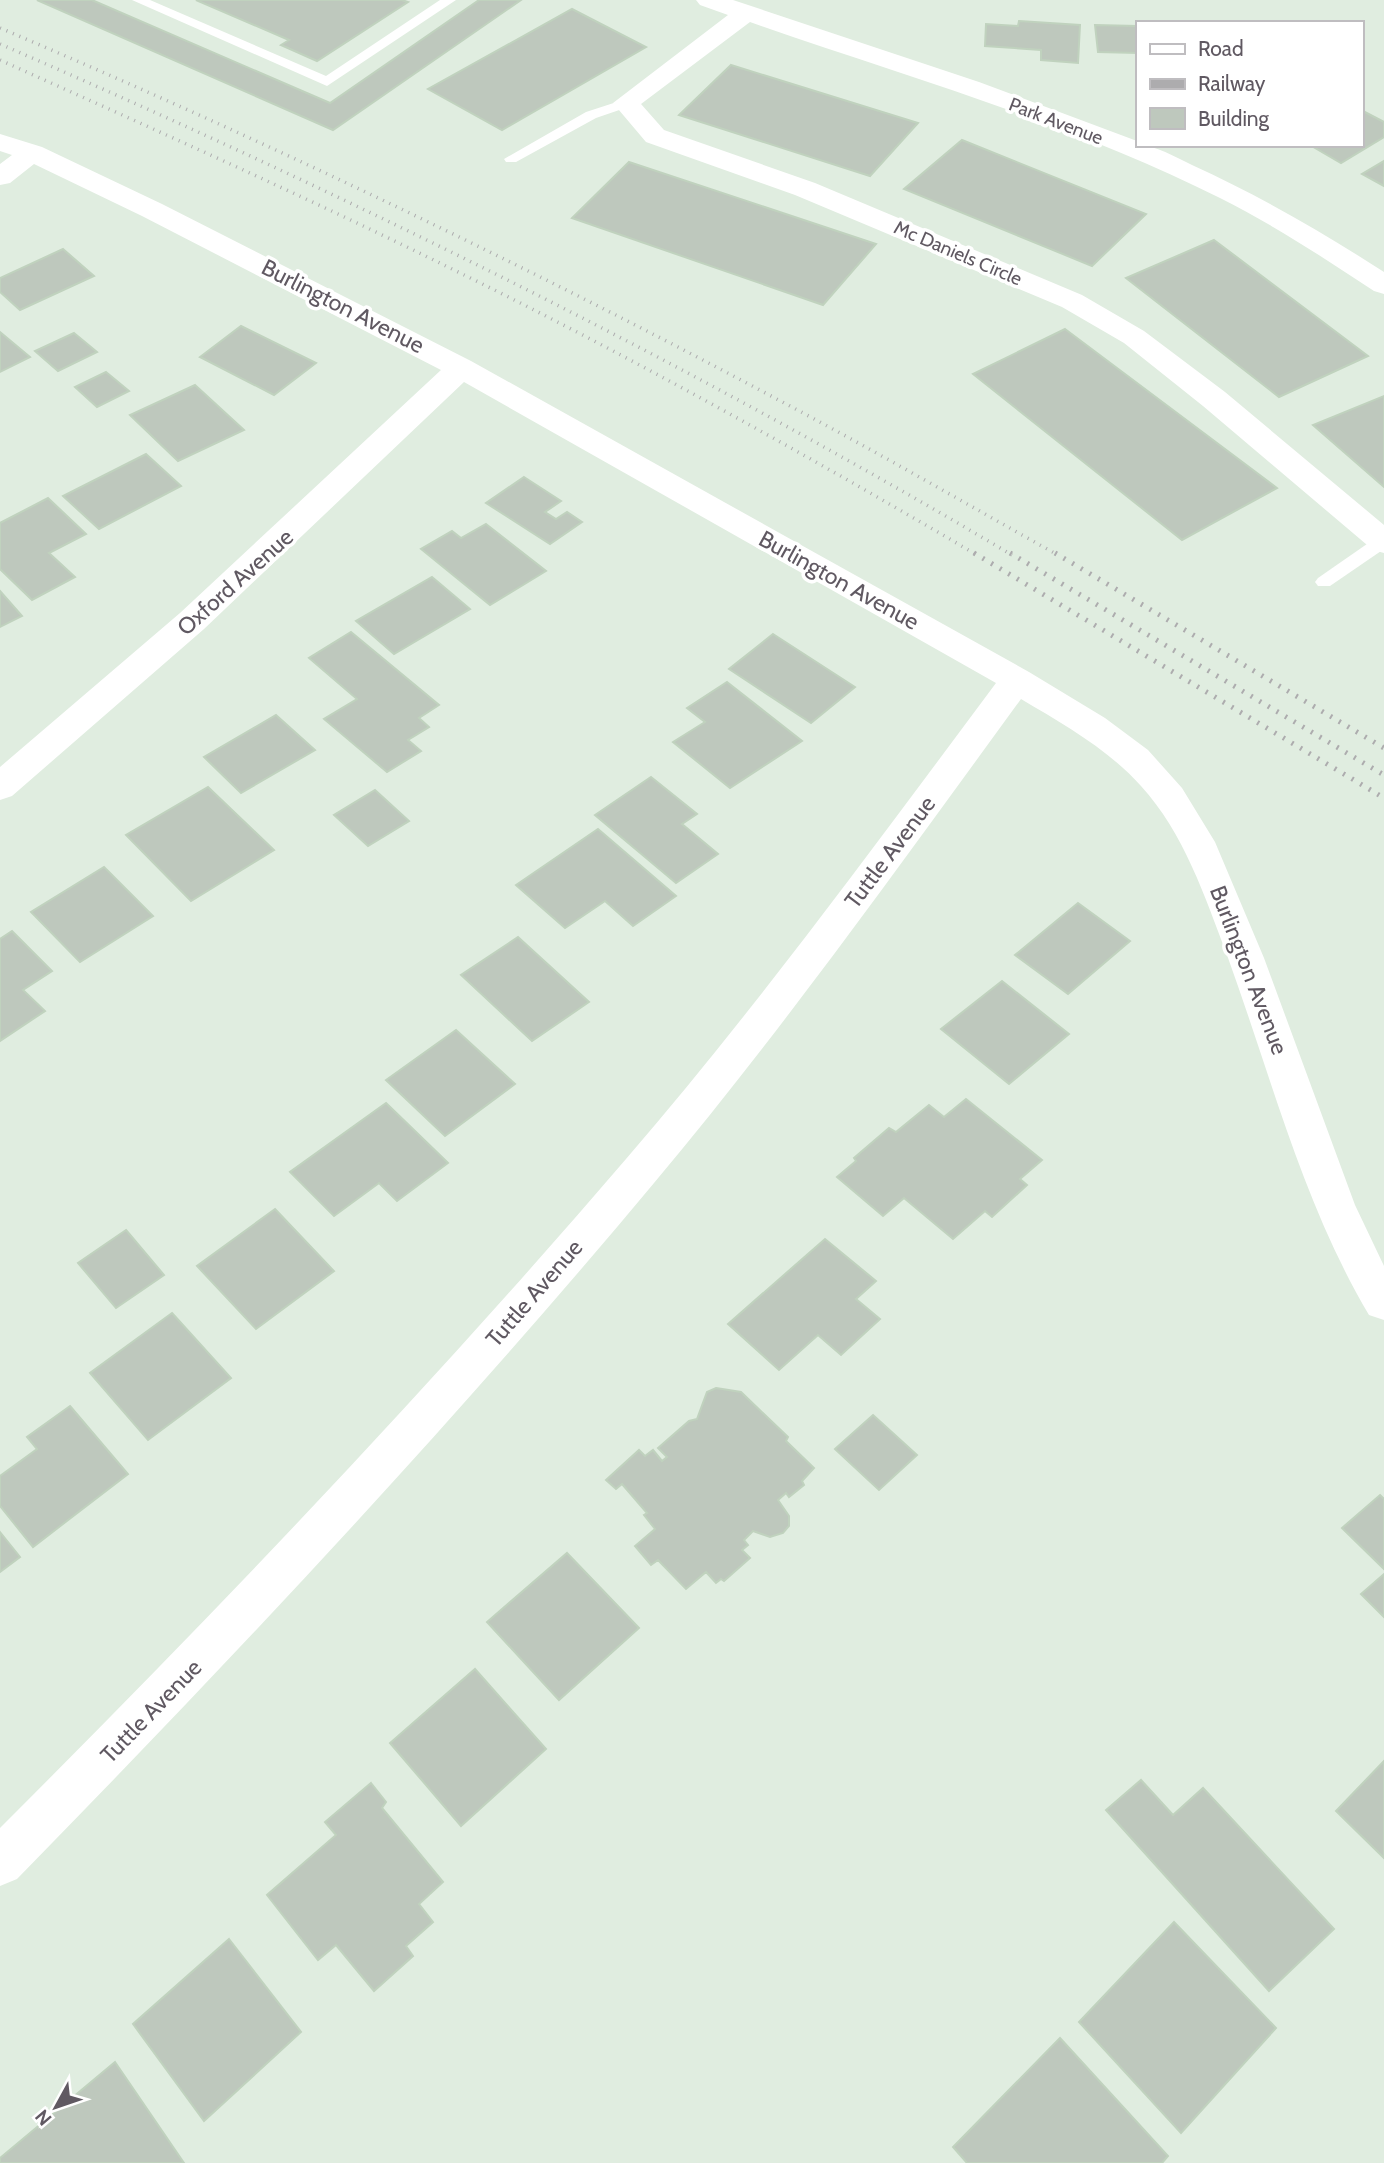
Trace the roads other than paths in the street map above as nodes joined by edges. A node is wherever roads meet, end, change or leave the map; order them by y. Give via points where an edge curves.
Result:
1 (138, 0) edge
2 (449, 0) edge
3 (709, 0) edge
4 (746, 13) junction
5 (625, 103) junction
6 (0, 142) edge
7 (32, 153) junction
8 (511, 159) dead end
9 (0, 177) edge
10 (1384, 285) edge
11 (461, 368) junction
12 (1383, 542) edge
13 (1324, 582) dead end
14 (1017, 680) junction
15 (0, 787) edge
16 (1384, 1301) edge
17 (0, 1862) edge

1 - 2 lane via 327,82
3 - 4 street, Park Avenue
4 - 5 street
4 - 10 street, Park Avenue via 1011,104 1209,182 1312,235
5 - 8 lane via 592,115
5 - 12 street, Mc Daniels Circle via 655,136 806,188 1083,307 1134,337 1214,398
6 - 7 street, Burlington Avenue
7 - 9 street
7 - 11 street, Burlington Avenue
11 - 14 street, Burlington Avenue
11 - 15 street, Oxford Avenue via 192,621
12 - 13 lane
14 - 16 street, Burlington Avenue via 1137,760 1188,825 1237,933 1322,1176
14 - 17 street, Tuttle Avenue via 822,943 642,1169 419,1425 195,1665

